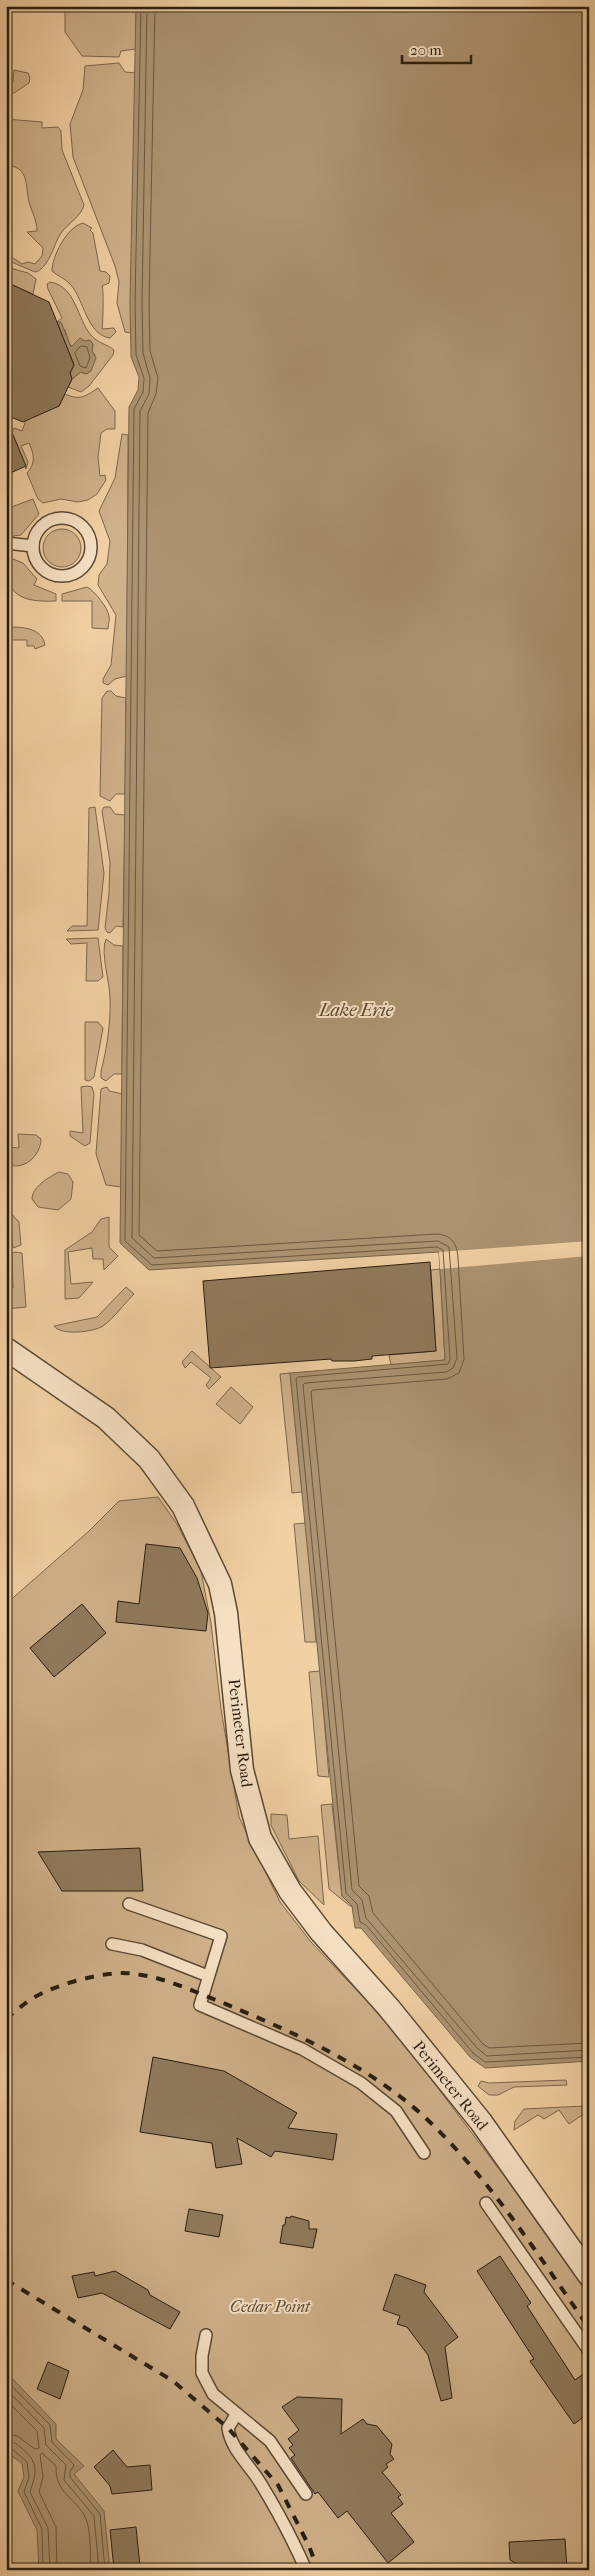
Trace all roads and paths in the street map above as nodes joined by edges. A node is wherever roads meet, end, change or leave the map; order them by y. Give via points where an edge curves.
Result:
1 (6, 543) edge
2 (33, 546) junction
3 (6, 1349) edge
4 (129, 1904) dead end
5 (112, 1944) dead end
6 (208, 1976) junction
7 (424, 2153) dead end
8 (486, 2203) dead end
9 (589, 2276) edge
10 (206, 2334) dead end
11 (589, 2351) edge
12 (236, 2415) junction
13 (306, 2494) dead end
14 (306, 2570) edge

1 - 2 lane
2 - 2 lane via 40,566 58,576 79,570 91,553 87,532 71,519 49,520 35,535
3 - 9 street, Perimeter Road via 106,1418 149,1459 183,1506 220,1584 226,1613 242,1770 260,1838 290,1891 320,1932 389,2008 481,2122
4 - 6 lane via 222,1936
5 - 6 lane via 142,1950
6 - 7 lane via 200,2005 302,2049 361,2082 396,2111
8 - 11 lane
10 - 12 lane via 202,2373 213,2394
12 - 13 lane via 270,2441
12 - 14 lane via 228,2428 233,2444 260,2481 288,2529

